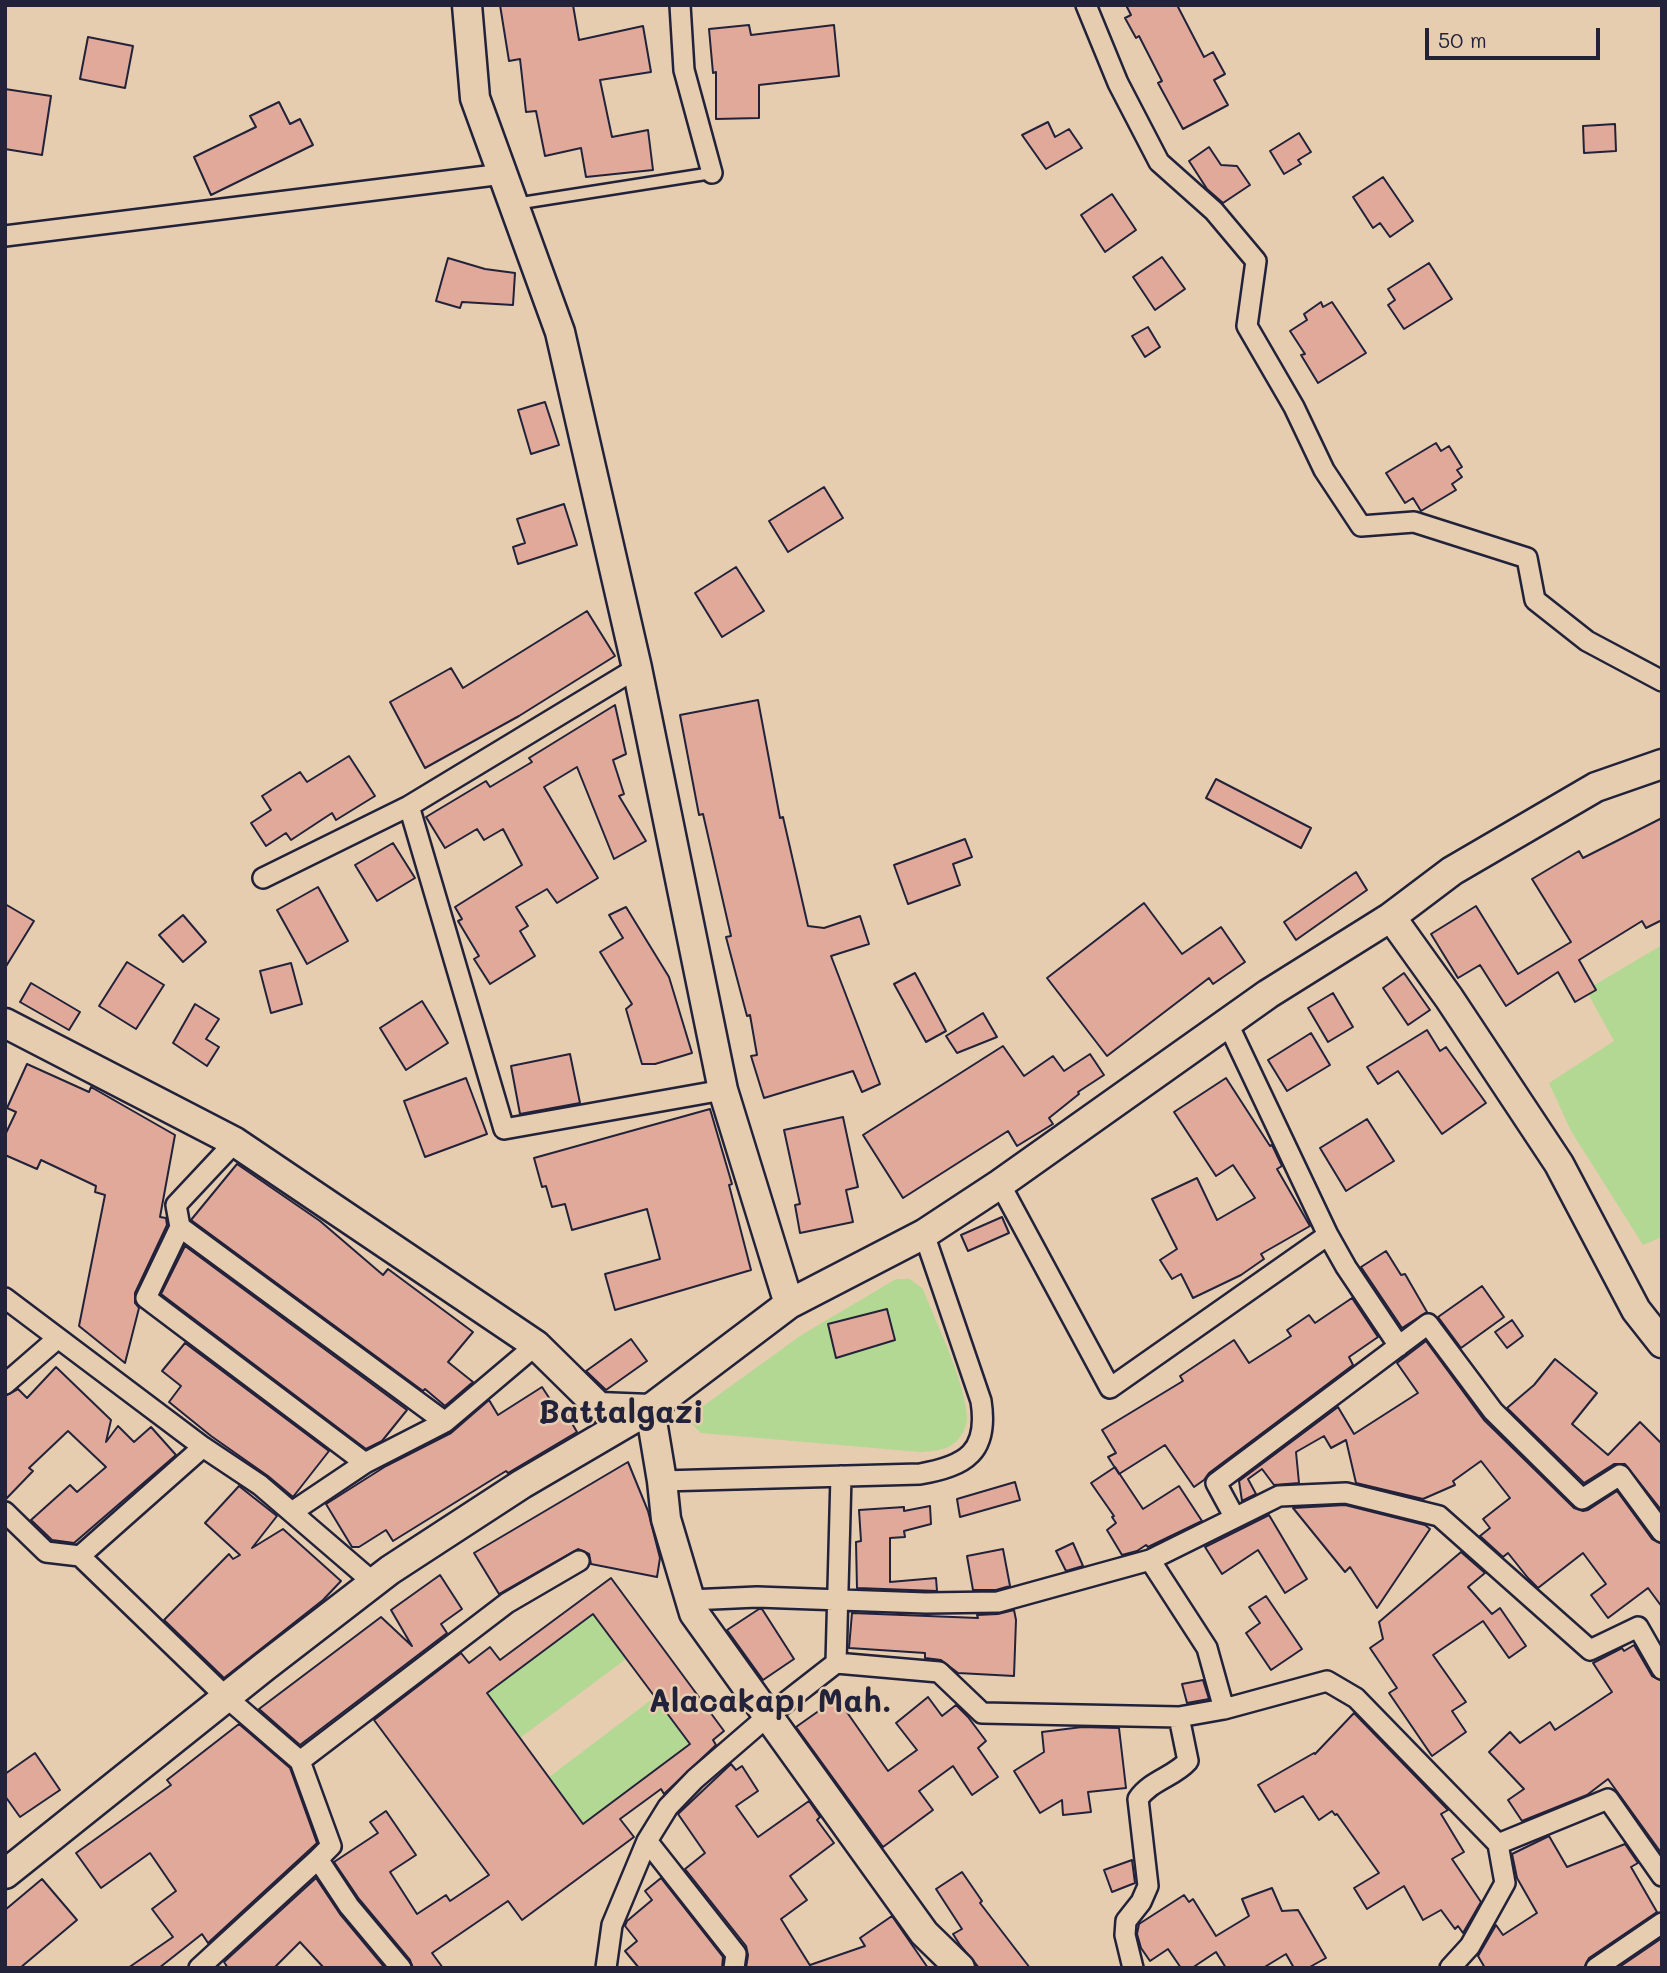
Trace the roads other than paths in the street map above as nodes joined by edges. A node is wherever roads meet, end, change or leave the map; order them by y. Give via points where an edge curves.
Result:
1 (467, 5) edge
2 (680, 5) edge
3 (1086, 5) edge
4 (712, 173) joint
5 (503, 174) junction
6 (514, 205) junction
7 (5, 236) edge
8 (637, 668) junction
9 (1662, 681) edge
10 (1662, 764) edge
11 (409, 806) junction
12 (263, 878) dead end
13 (1391, 917) junction
14 (1227, 1022) junction
15 (5, 1023) edge
16 (723, 1090) junction
17 (235, 1142) junction
18 (1000, 1184) junction
19 (180, 1227) junction
20 (924, 1234) junction
21 (1328, 1235) junction
22 (5, 1297) edge
23 (789, 1304) junction
24 (58, 1338) junction
25 (1662, 1343) edge
26 (536, 1345) junction
27 (1399, 1346) junction
28 (5, 1384) edge
29 (650, 1409) junction
30 (445, 1422) junction
31 (203, 1447) junction
32 (365, 1463) junction
33 (841, 1476) junction
34 (662, 1481) junction
35 (292, 1512) junction
36 (5, 1513) edge
37 (1235, 1518) junction
38 (1662, 1532) edge
39 (80, 1556) junction
40 (1150, 1560) junction
41 (579, 1561) dead end
42 (374, 1583) junction
43 (690, 1600) junction
44 (837, 1601) junction
45 (836, 1662) junction
46 (1662, 1669) edge
47 (226, 1697) junction
48 (1224, 1709) junction
49 (768, 1716) junction
50 (1179, 1717) junction
51 (300, 1761) junction
52 (647, 1842) junction
53 (1498, 1844) junction
54 (318, 1859) junction
55 (5, 1874) edge
56 (1662, 1876) edge
57 (1662, 1923) edge
58 (200, 1968) edge
59 (401, 1968) edge
60 (606, 1968) edge
61 (734, 1968) edge
62 (960, 1968) edge
63 (1133, 1968) edge
64 (1450, 1968) edge
65 (1596, 1968) edge

1 - 5 street via 475,98
2 - 4 street via 684,70
3 - 9 street via 1118,83 1159,162 1214,211 1256,261 1247,326 1324,470 1361,526 1414,522 1527,558 1535,600 1587,641
4 - 6 lane
5 - 6 street
5 - 7 street
6 - 8 street via 560,332
8 - 11 street
8 - 16 street
10 - 13 street via 1596,787 1452,871
11 - 12 street
11 - 16 street via 504,1129
13 - 14 street
13 - 25 street via 1559,1164 1636,1310
14 - 18 street
14 - 21 street
15 - 17 street
16 - 23 street
17 - 19 street via 176,1205
17 - 26 street
18 - 20 street
18 - 21 street via 1110,1388
19 - 30 street
19 - 32 street via 146,1298
20 - 23 street
20 - 33 street via 981,1401 981,1440 968,1457 946,1469
21 - 27 street
22 - 24 street
23 - 29 street
24 - 28 street
24 - 31 street
26 - 29 street via 599,1407
26 - 30 street
27 - 37 street via 1216,1483
27 - 38 street via 1428,1324 1493,1411 1582,1499 1620,1475
29 - 34 street
29 - 42 street via 522,1484
30 - 32 street
31 - 35 street
31 - 39 street
32 - 35 street
33 - 34 street
33 - 44 street
34 - 43 street via 666,1519
35 - 42 street
36 - 39 street via 46,1552
37 - 40 street
37 - 46 street via 1279,1496 1346,1493 1439,1516 1590,1650 1638,1627
39 - 47 street
40 - 44 street via 998,1602
40 - 48 street via 1207,1648
41 - 51 street via 507,1603
42 - 47 street
43 - 44 street
43 - 49 street via 694,1613
44 - 45 street
45 - 49 street
45 - 50 street via 939,1672 982,1713
47 - 51 street
47 - 55 street
48 - 50 street
48 - 53 street via 1327,1681 1356,1698
49 - 52 street via 668,1807
49 - 62 street via 924,1933
50 - 63 street via 1188,1761 1145,1789 1138,1799 1148,1886 1126,1921
51 - 54 street via 331,1846
52 - 60 street via 612,1925
52 - 61 street via 736,1954
53 - 56 street via 1608,1799
53 - 64 street via 1505,1883 1470,1946
54 - 58 street
54 - 59 street via 349,1906
57 - 65 street

